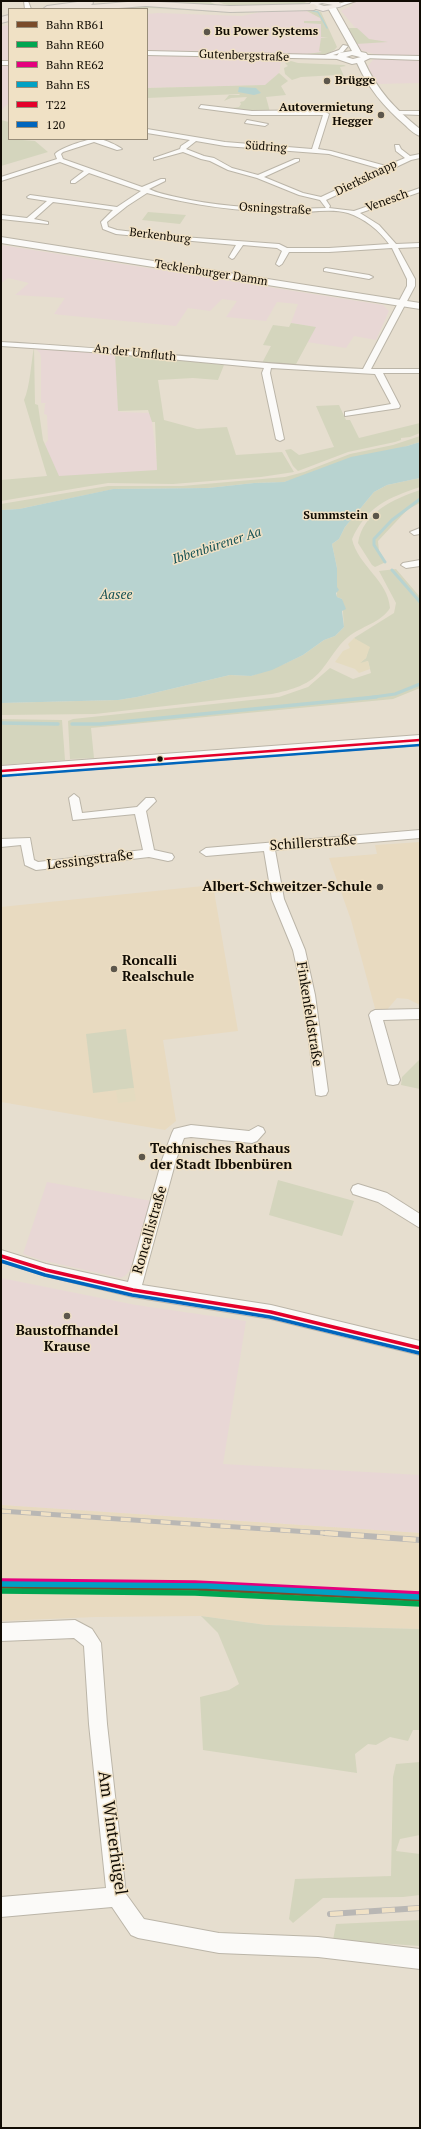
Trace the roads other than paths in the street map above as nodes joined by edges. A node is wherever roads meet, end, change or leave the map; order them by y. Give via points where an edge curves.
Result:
1 (100, 1) edge
2 (121, 1) edge
3 (211, 1) edge
4 (349, 1) edge
5 (354, 1) edge
6 (325, 3) edge
7 (54, 8) edge
8 (74, 8) edge
9 (87, 8) edge
10 (347, 50) junction
11 (148, 53) edge
12 (308, 57) junction
13 (340, 57) junction
14 (359, 58) junction
15 (420, 58) edge
16 (314, 104) dead end
17 (201, 107) dead end
18 (316, 111) junction
19 (263, 113) junction
20 (396, 113) junction
21 (420, 113) edge
22 (247, 122) dead end
23 (258, 123) junction
24 (265, 124) dead end
25 (148, 131) edge
26 (420, 133) edge
27 (93, 140) edge
28 (98, 140) edge
29 (194, 140) junction
30 (397, 146) dead end
31 (119, 149) dead end
32 (183, 150) junction
33 (315, 150) junction
34 (420, 156) edge
35 (409, 158) junction
36 (156, 159) dead end
37 (60, 160) junction
38 (297, 160) dead end
39 (384, 168) junction
40 (89, 170) junction
41 (259, 177) junction
42 (1, 179) edge
43 (163, 180) dead end
44 (73, 182) dead end
45 (145, 190) junction
46 (420, 190) edge
47 (30, 197) dead end
48 (322, 199) junction
49 (52, 200) junction
50 (118, 209) junction
51 (331, 210) junction
52 (355, 213) junction
53 (1, 217) edge
54 (28, 220) junction
55 (46, 223) dead end
56 (1, 240) edge
57 (240, 244) junction
58 (420, 244) edge
59 (394, 246) junction
60 (286, 250) junction
61 (232, 257) dead end
62 (279, 264) dead end
63 (326, 270) dead end
64 (369, 277) dead end
65 (403, 303) junction
66 (420, 306) edge
67 (1, 344) edge
68 (268, 367) junction
69 (366, 371) junction
70 (420, 371) edge
71 (378, 372) junction
72 (348, 414) dead end
73 (280, 439) dead end
74 (420, 563) edge
75 (406, 565) dead end
76 (420, 740) edge
77 (1, 771) edge
78 (74, 798) dead end
79 (150, 801) dead end
80 (140, 810) junction
81 (420, 834) edge
82 (1, 843) edge
83 (269, 846) junction
84 (206, 852) dead end
85 (149, 853) junction
86 (168, 856) dead end
87 (420, 1014) edge
88 (393, 1080) dead end
89 (321, 1091) dead end
90 (258, 1132) dead end
91 (358, 1190) dead end
92 (420, 1222) edge
93 (1, 1256) edge
94 (133, 1290) junction
95 (420, 1348) edge
96 (1, 1632) edge
97 (117, 1897) junction
98 (1, 1907) edge
99 (420, 1958) edge

1 - 7 highway
2 - 8 highway
3 - 6 highway via 238,7
4 - 6 street
5 - 6 street
6 - 9 highway via 230,9 146,3
6 - 10 main road
6 - 14 main road
10 - 12 street
10 - 13 main road
10 - 14 main road
11 - 12 street, Gutenbergstraße
12 - 13 street, Gutenbergstraße
13 - 14 main road
14 - 15 street
14 - 20 main road via 366,78 382,100
16 - 18 street
17 - 19 street via 231,112
18 - 19 street
18 - 33 street via 326,114
19 - 23 street
20 - 21 street
20 - 26 main road
22 - 23 street
23 - 24 street
25 - 29 street, Südring
27 - 37 street via 61,151 58,154
28 - 31 street
29 - 32 street via 183,147
29 - 33 street, Südring
30 - 35 street, Dierksknapp via 398,150
32 - 36 street
32 - 41 street, Dierksknapp via 212,159 243,174
33 - 39 street, Südring
34 - 35 street, Dierksknapp
35 - 39 street, Dierksknapp
37 - 40 street, Osningstraße
37 - 42 street
38 - 41 street
39 - 48 street, Dierksknapp
40 - 44 street
40 - 45 street, Osningstraße
41 - 48 street, Dierksknapp via 301,194
43 - 45 street
45 - 50 street, Berkenburg
45 - 51 street, Osningstraße via 184,200 232,206 297,211
46 - 52 street, Venesch
47 - 49 street, Berkenburg
48 - 51 street, Dierksknapp
49 - 50 street, Berkenburg
49 - 54 street
50 - 57 street, Berkenburg via 104,222 104,228 138,235
51 - 52 street, Osningstraße
52 - 59 street, Osningstraße via 387,235
53 - 54 street
54 - 55 street
56 - 65 main road, Tecklenburger Damm
57 - 60 street, Berkenburg via 279,246
57 - 61 street
58 - 59 street
59 - 60 street, Berkenburg via 341,248 332,254 299,248
59 - 65 street, Osningstraße via 410,279 411,286
60 - 62 street
63 - 64 street via 336,269
65 - 66 main road, Tecklenburger Damm
65 - 69 street
67 - 68 street, An der Umfluth via 68,347
68 - 69 street, An der Umfluth
68 - 73 street via 266,373
69 - 71 street, An der Umfluth
70 - 71 street, An der Umfluth
71 - 72 street via 396,406
74 - 75 street
76 - 77 main road
78 - 80 street via 78,817
79 - 80 street
80 - 85 street, Lessingstraße
81 - 83 street, Schillerstraße
82 - 85 street, Lessingstraße via 26,841 29,862 36,866
83 - 84 street, Schillerstraße
83 - 89 street, Finkenfeldstraße via 278,899 299,950 310,995
85 - 86 street, Lessingstraße
87 - 88 street via 375,1015
90 - 94 street, Roncallistraße via 252,1137 191,1131 179,1133 169,1160
91 - 92 street via 382,1197
93 - 94 street via 46,1270
94 - 95 street via 271,1312
96 - 97 street, Am Winterhügel via 75,1629 86,1635 92,1643
97 - 98 street
97 - 99 street, Am Winterhügel via 138,1928 219,1943 318,1947

